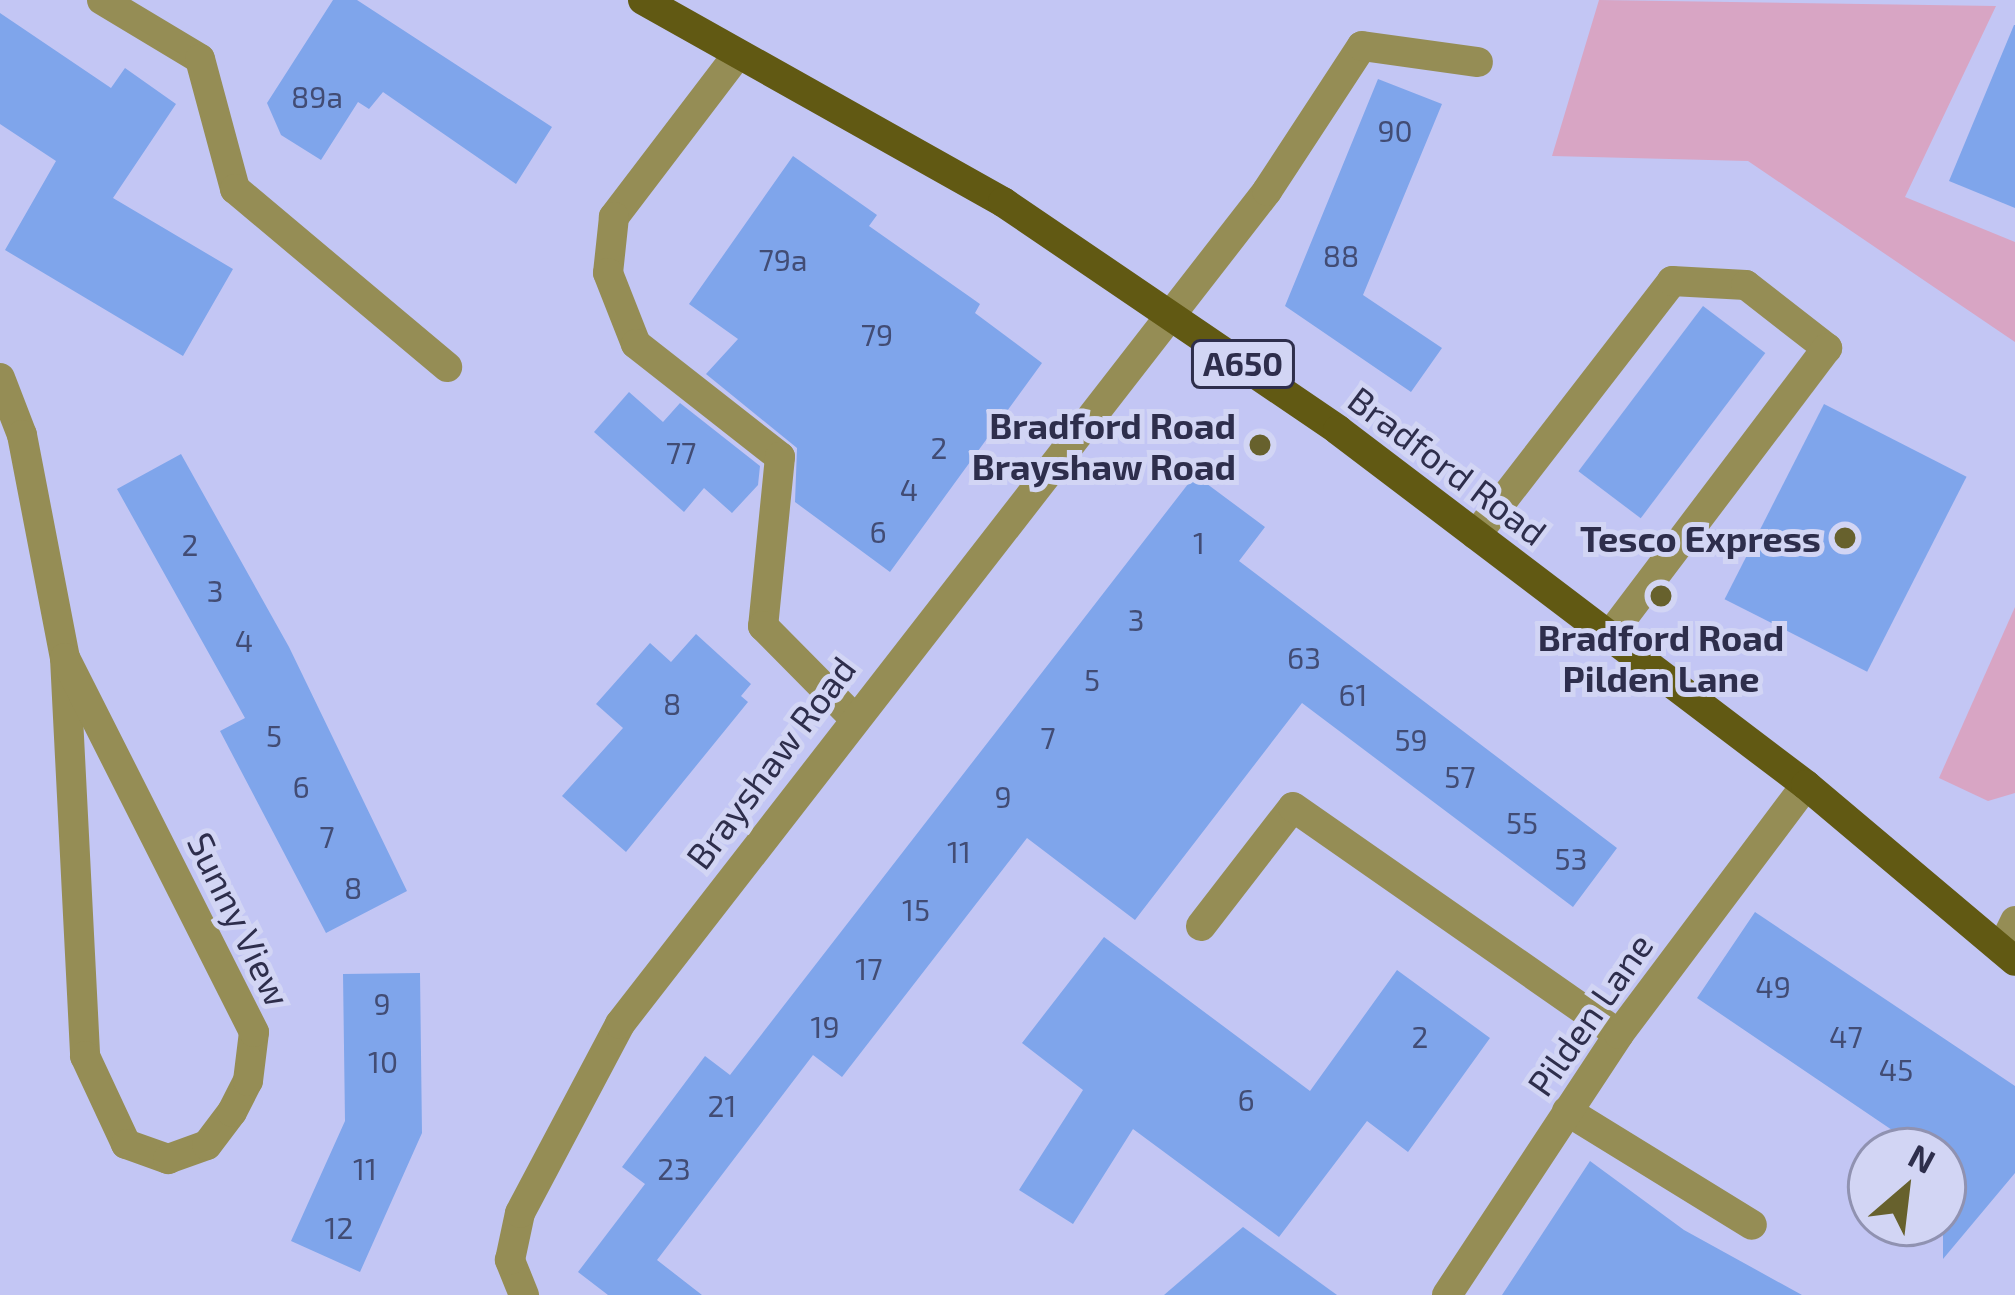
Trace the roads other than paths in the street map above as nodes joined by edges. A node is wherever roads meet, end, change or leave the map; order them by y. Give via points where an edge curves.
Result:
1 (102, 0) edge
2 (664, 5) edge
3 (738, 54) junction
4 (1478, 62) dead end
5 (1165, 310) junction
6 (447, 367) dead end
7 (0, 378) edge
8 (1477, 535) junction
9 (1609, 636) junction
10 (64, 658) junction
11 (854, 717) junction
12 (1806, 785) junction
13 (1202, 926) dead end
14 (2011, 944) edge
15 (1619, 1034) junction
16 (1567, 1111) junction
17 (1752, 1225) dead end
18 (524, 1295) edge
19 (1447, 1295) edge

1 - 6 street via 200,58 235,189
2 - 3 main road, Bradford Road / A650
3 - 5 main road, Bradford Road / A650 via 1003,202
3 - 11 street via 614,217 608,273 636,344 780,458 763,626
4 - 5 street via 1362,46 1267,191
5 - 8 main road, Bradford Road / A650
5 - 11 street, Brayshaw Road
7 - 10 street, Sunny View via 22,435
8 - 9 main road, Bradford Road / A650
8 - 9 street via 1672,281 1746,286 1827,348
9 - 12 main road, Bradford Road / A650
10 - 10 street, Sunny View via 85,1056 126,1144 169,1159 207,1145 232,1112 248,1082 254,1032
11 - 18 street, Brayshaw Road via 620,1024 520,1213 510,1260
12 - 14 main road, Bradford Road / A650
12 - 15 street, Pilden Lane
13 - 15 street via 1293,807
15 - 16 street, Pilden Lane
16 - 17 street
16 - 19 street, Pilden Lane

